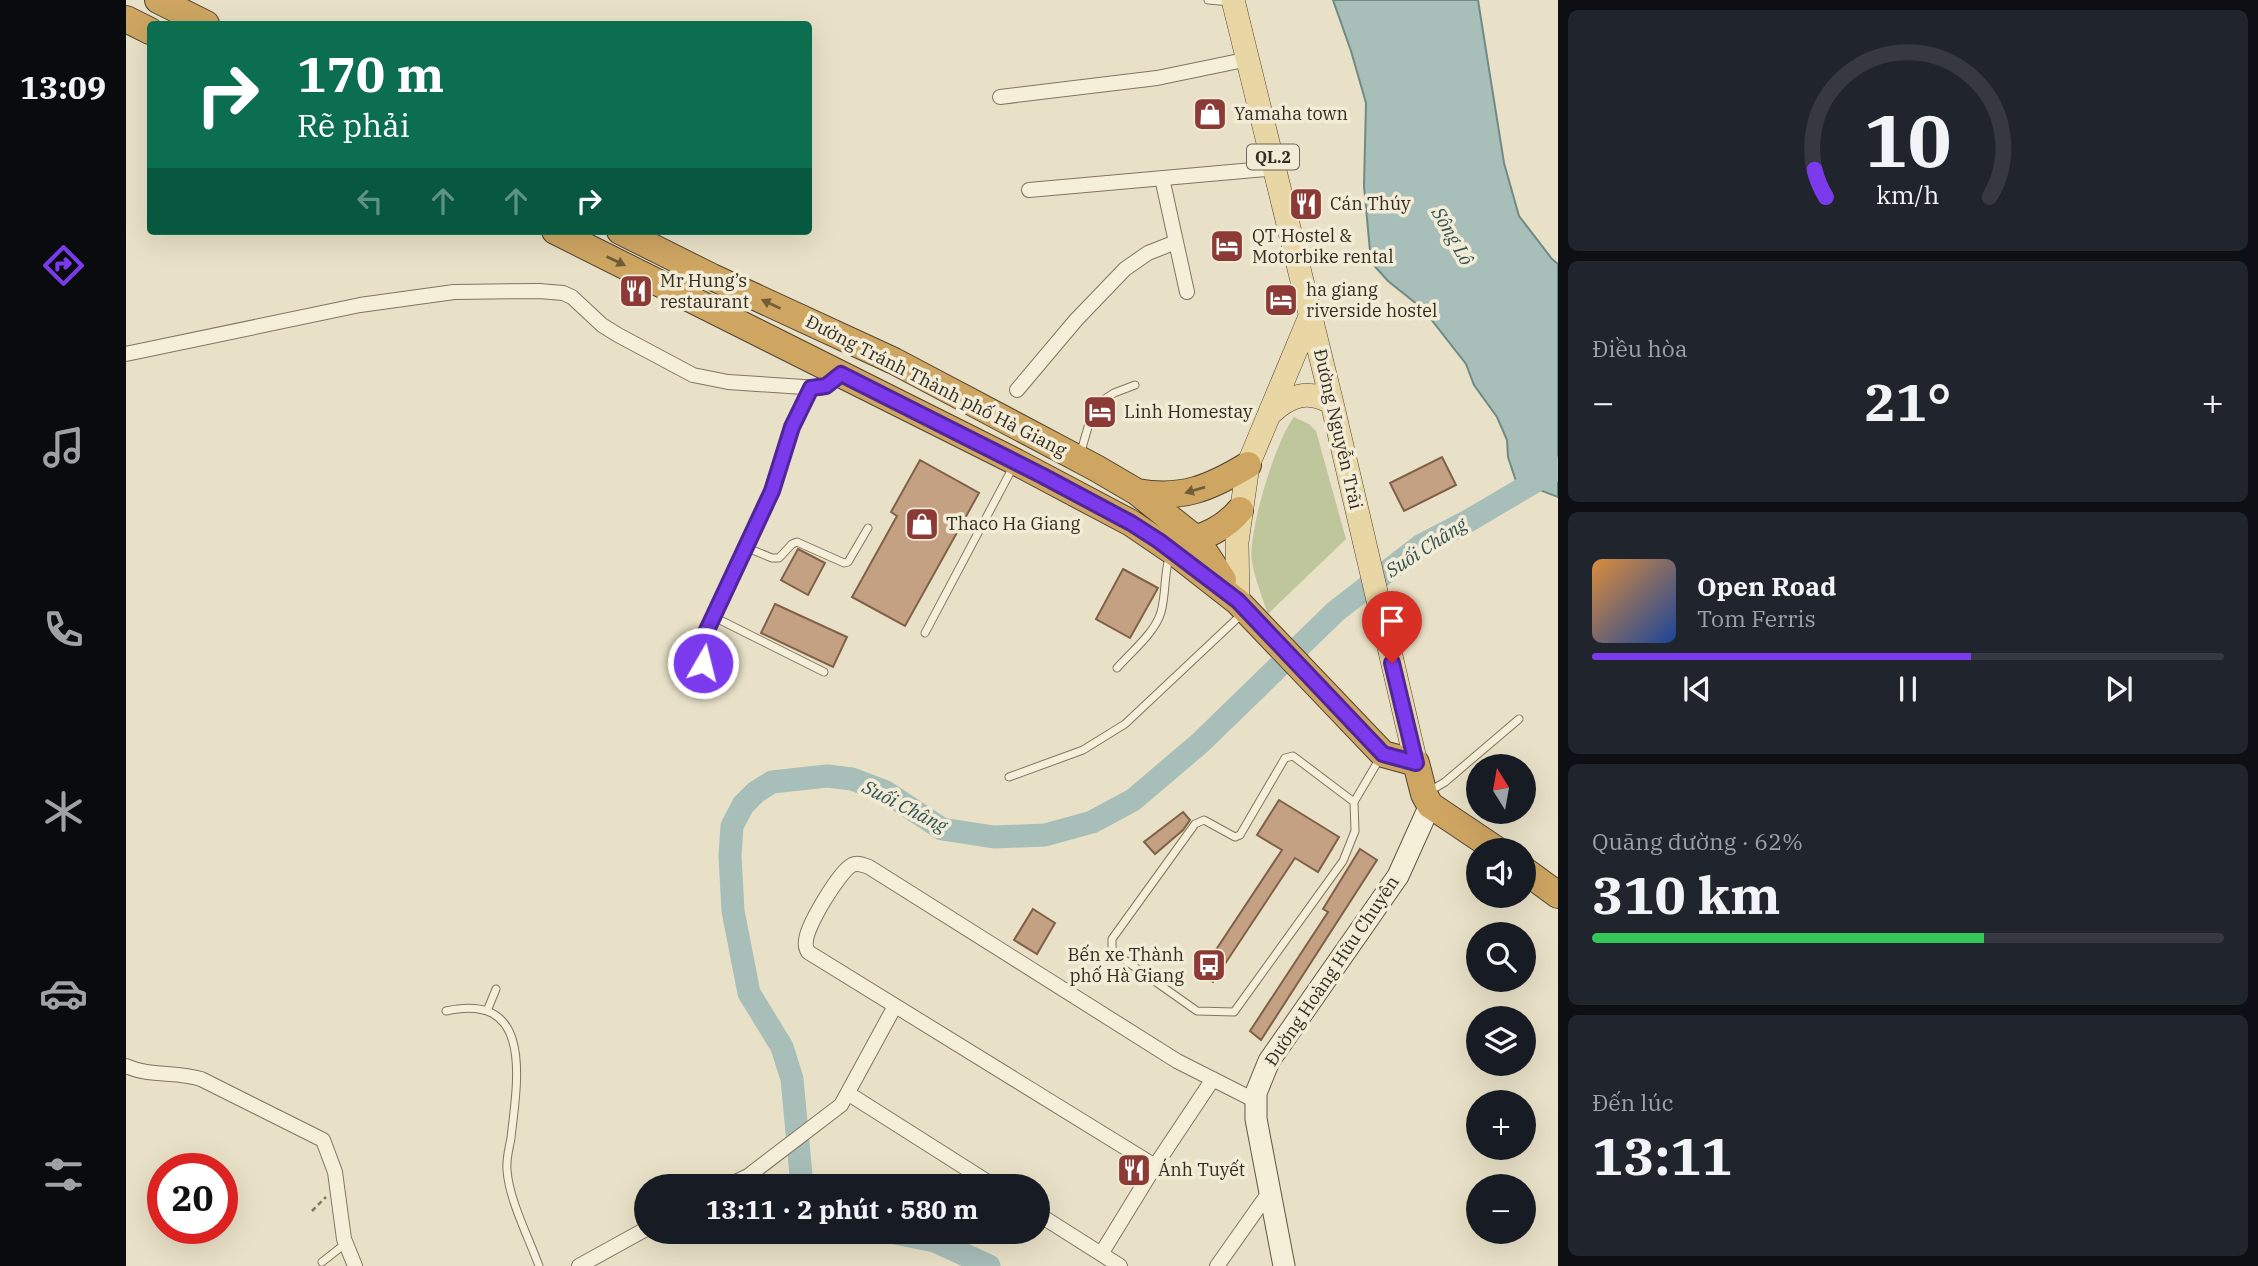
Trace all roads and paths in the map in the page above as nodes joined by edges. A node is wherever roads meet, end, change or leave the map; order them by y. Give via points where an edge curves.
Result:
1 (158, 0) edge
2 (1208, 0) edge
3 (1234, 1) edge
4 (126, 19) edge
5 (192, 21) edge
6 (147, 30) edge
7 (1249, 59) junction
8 (1000, 97) dead end
9 (1276, 168) junction
10 (1162, 178) junction
11 (1029, 190) dead end
12 (563, 235) edge
13 (628, 235) edge
14 (1176, 242) junction
15 (1187, 292) dead end
16 (1311, 314) junction
17 (859, 345) junction
18 (126, 354) edge
19 (841, 374) junction
20 (1135, 385) dead end
21 (811, 388) junction
22 (1017, 390) dead end
23 (1332, 403) junction
24 (1271, 413) junction
25 (1079, 458) junction
26 (1016, 462) junction
27 (1248, 465) junction
28 (1137, 492) junction
29 (1240, 510) junction
30 (868, 528) dead end
31 (1196, 539) junction
32 (1165, 546) junction
33 (745, 547) junction
34 (1246, 609) junction
35 (713, 617) junction
36 (925, 633) dead end
37 (1117, 668) dead end
38 (708, 670) dead end
39 (824, 673) dead end
40 (1519, 719) dead end
41 (1383, 754) junction
42 (1416, 763) junction
43 (1009, 777) dead end
44 (1427, 799) junction
45 (1354, 802) junction
46 (1481, 838) edge
47 (1536, 877) edge
48 (1536, 878) edge
49 (1558, 889) edge
50 (1558, 895) edge
51 (496, 989) dead end
52 (895, 1006) junction
53 (446, 1011) dead end
54 (487, 1011) junction
55 (126, 1066) edge
56 (1213, 1079) junction
57 (849, 1094) junction
58 (1256, 1101) junction
59 (1155, 1166) junction
60 (749, 1174) edge
61 (975, 1174) edge
62 (1270, 1191) junction
63 (1050, 1222) edge
64 (634, 1236) edge
65 (345, 1244) junction
66 (1101, 1254) junction
67 (322, 1262) dead end
68 (355, 1266) edge
69 (539, 1266) edge
70 (579, 1266) edge
71 (1120, 1266) edge
72 (1217, 1266) edge
73 (1284, 1266) edge

1 - 5 highway
2 - 3 lane
3 - 7 main road, Đường Nguyễn Trãi / QL.2
4 - 6 highway
7 - 8 street via 1157,78
7 - 9 main road, Đường Nguyễn Trãi / QL.2
9 - 10 street
9 - 16 main road, Đường Nguyễn Trãi / QL.2
10 - 11 street
10 - 14 street
12 -> 19 highway, Đường Tránh Thành phố Hà Giang
17 -> 13 highway, Đường Tránh Thành phố Hà Giang
14 - 15 street
14 - 22 street via 1148,253 1125,270
16 - 23 main road, Đường Nguyễn Trãi / QL.2
16 - 24 main road, Đường Nguyễn Trãi
17 - 19 highway
17 - 25 highway, Đường Tránh Thành phố Hà Giang
18 - 21 street via 387,302 454,292 539,291 572,297 602,325 693,375
19 - 21 street via 826,386
19 - 26 highway, Đường Tránh Thành phố Hà Giang
20 - 25 lane via 1094,407
21 - 33 lane
23 - 24 main road via 1315,396 1297,396
23 - 42 main road, Đường Nguyễn Trãi / QL.2
24 - 27 main road, Đường Nguyễn Trãi
25 - 28 highway, Đường Tránh Thành phố Hà Giang
26 - 32 highway, Đường Tránh Thành phố Hà Giang
26 - 36 lane
27 -> 28 highway via 1190,493 1159,496
27 - 29 main road, Đường Nguyễn Trãi
28 - 31 highway, Đường Tránh Thành phố Hà Giang
29 - 31 highway via 1220,528
29 - 34 main road, Đường Nguyễn Trãi via 1237,542
30 - 33 lane via 844,563 797,542 779,558
31 - 32 highway
31 - 34 highway, Đường Tránh Thành phố Hà Giang
32 - 34 highway, Đường Tránh Thành phố Hà Giang
32 - 37 lane via 1164,599 1157,622
33 - 35 lane
34 - 41 highway
34 - 43 lane via 1125,724 1083,750
35 - 38 lane via 701,643
35 - 39 lane
40 - 44 lane
41 - 42 highway
41 - 45 lane
42 - 44 highway, QL.2
44 - 46 highway
44 - 58 street, Đường Hoàng Hữu Chuyên via 1398,876 1269,1060
45 - 45 lane via 1355,831 1343,861 1234,1012 1197,1011 1112,951 1112,939 1195,824 1204,820 1240,835 1285,758 1293,756
47 - 49 highway
48 - 50 highway
51 - 54 lane
52 - 56 street via 806,949 808,931 836,880 852,865 869,867
52 - 57 street
52 - 59 street
53 - 54 lane via 471,1007
54 - 69 lane via 503,1020 515,1051 517,1088 507,1172
55 - 65 street via 201,1079 318,1136 326,1144 335,1172
56 - 58 street
56 - 59 street
57 - 60 street via 842,1105
57 - 61 street
58 - 62 street, Đường Hoàng Hữu Chuyên
59 - 66 street
62 - 72 street
62 - 73 street, Đường Hoàng Hữu Chuyên
63 - 66 street
64 - 70 street
65 - 67 lane
65 - 68 street
66 - 71 street

